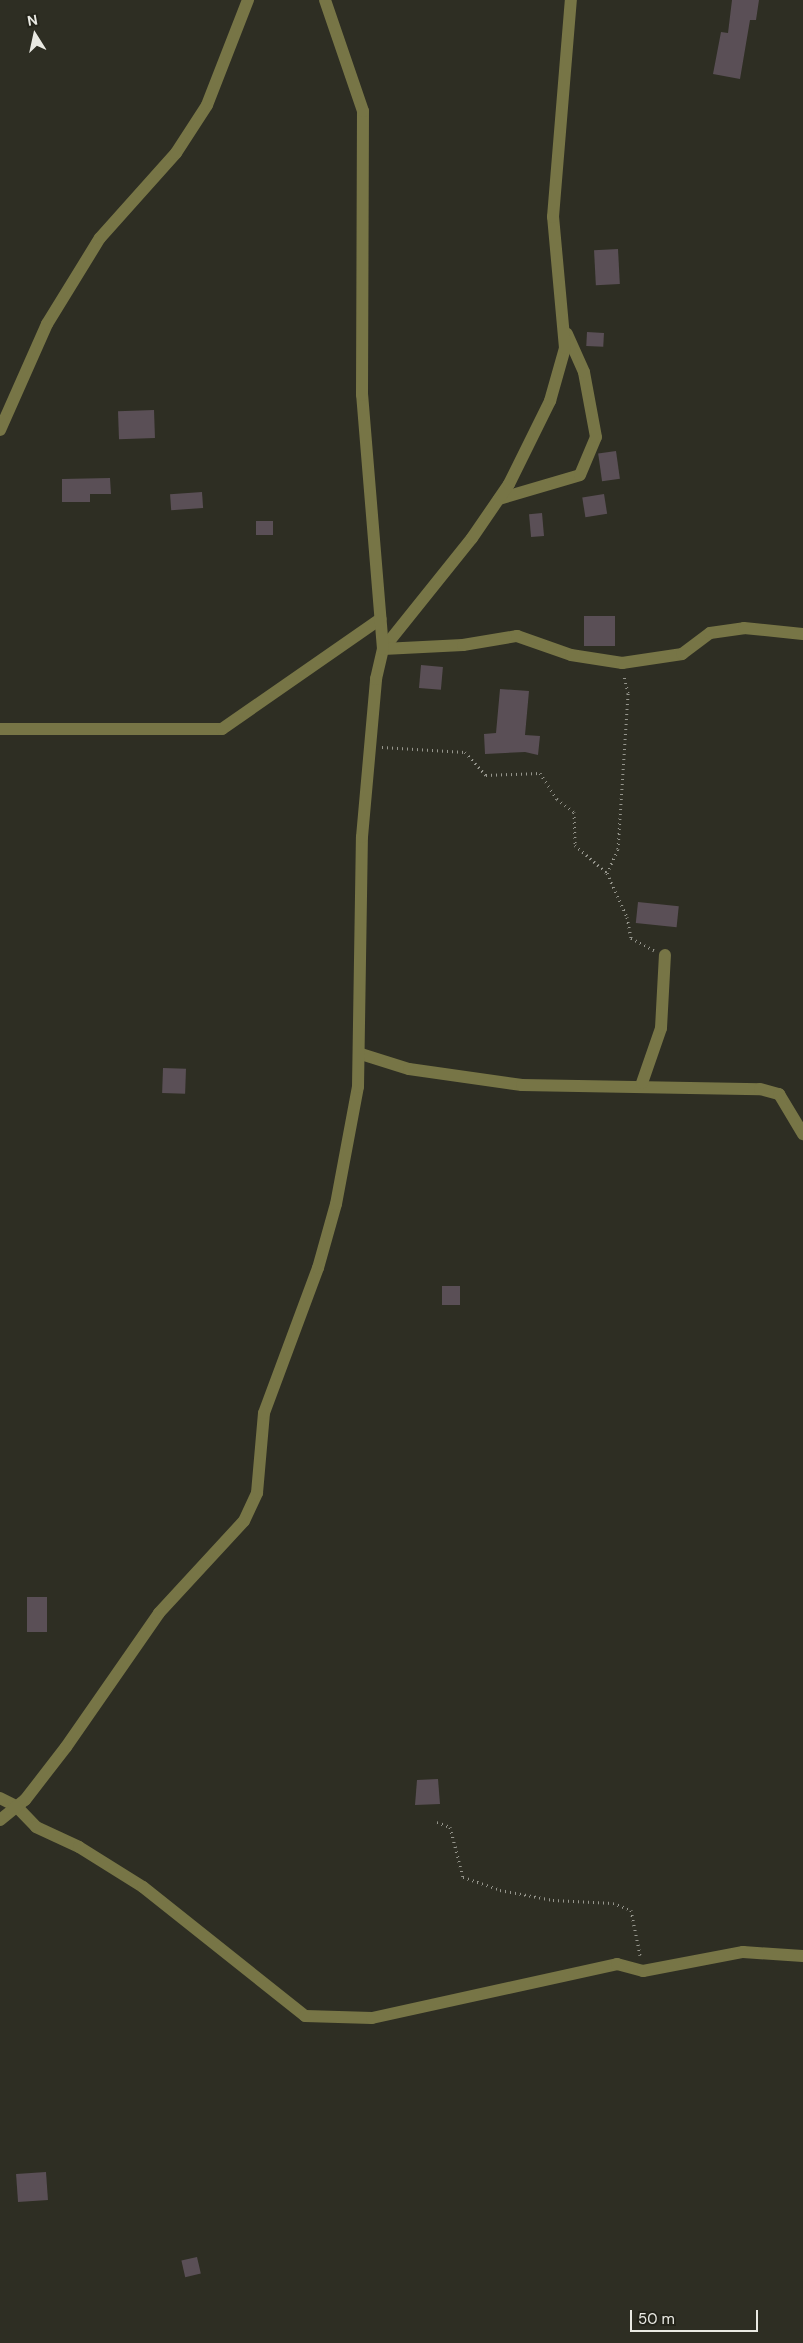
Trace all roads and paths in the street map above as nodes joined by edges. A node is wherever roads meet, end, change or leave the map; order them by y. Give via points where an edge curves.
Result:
1 (248, 0) edge
2 (325, 0) edge
3 (571, 0) edge
4 (564, 324) junction
5 (0, 430) edge
6 (499, 499) junction
7 (380, 619) junction
8 (803, 634) edge
9 (383, 648) junction
10 (622, 663) junction
11 (0, 729) edge
12 (369, 746) junction
13 (607, 873) junction
14 (665, 955) joint
15 (361, 1054) junction
16 (642, 1083) junction
17 (803, 1134) edge
18 (0, 1798) edge
19 (16, 1806) junction
20 (0, 1820) edge
21 (436, 1822) dead end
22 (803, 1956) edge
23 (643, 1970) junction

1 - 5 street via 207,105 176,153 100,238 47,324
2 - 7 street via 363,111 362,395
3 - 4 street via 553,217
4 - 6 street via 565,348 550,401
4 - 6 street via 584,372 596,437 580,475
6 - 9 street
7 - 9 street
7 - 11 street via 222,728
8 - 10 street via 744,628 710,633 682,654
9 - 10 street via 463,645 518,636 571,655
9 - 12 street
10 - 13 path via 628,693 623,786 618,849
12 - 13 path via 466,752 486,775 540,773 557,799 574,812 575,845
12 - 15 street via 362,837
13 - 14 path via 628,916 631,938
14 - 16 street via 661,1028
15 - 16 street via 409,1069 522,1085
15 - 19 street via 336,1204 318,1268 264,1413 257,1493 244,1521 137,1640 66,1747
16 - 17 street via 726,1092 760,1089 779,1094
18 - 19 street
19 - 20 street
19 - 23 street via 36,1827 79,1847 143,1887 305,2016 372,2018 617,1964
21 - 23 path via 450,1827 463,1877 500,1890 553,1900 613,1903 631,1910
22 - 23 street via 743,1952

